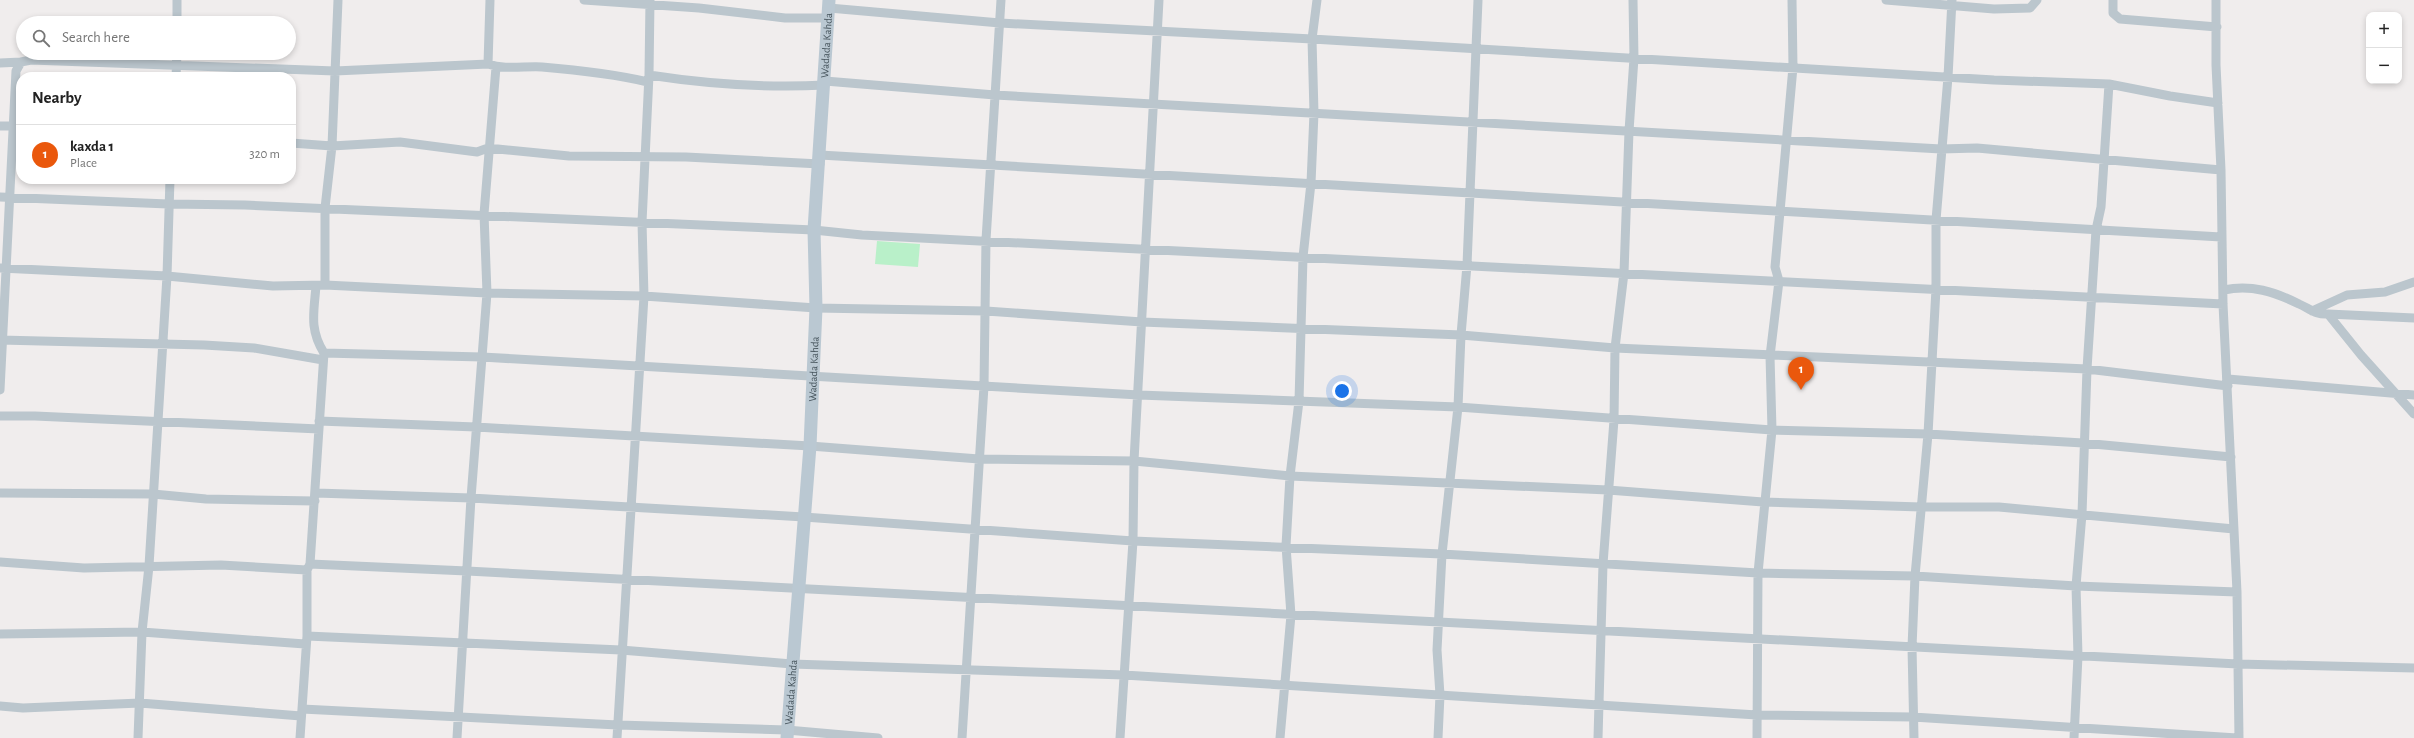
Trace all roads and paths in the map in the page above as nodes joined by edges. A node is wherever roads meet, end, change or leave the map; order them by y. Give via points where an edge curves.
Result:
1 (177, 0) edge
2 (338, 0) edge
3 (490, 0) edge
4 (584, 0) edge
5 (1001, 0) edge
6 (1159, 0) edge
7 (1317, 0) edge
8 (1478, 0) edge
9 (1633, 0) edge
10 (1792, 0) edge
11 (1886, 0) edge
12 (2037, 0) edge
13 (2113, 0) edge
14 (2216, 0) edge
15 (650, 2) edge
16 (1952, 2) edge
17 (828, 9) edge
18 (177, 16) edge
19 (1000, 23) junction
20 (2217, 27) junction
21 (1158, 32) junction
22 (1312, 39) junction
23 (1476, 51) junction
24 (1634, 58) junction
25 (176, 60) edge
26 (22, 62) junction
27 (0, 63) edge
28 (492, 65) junction
29 (176, 66) junction
30 (1793, 67) junction
31 (335, 71) junction
32 (16, 72) edge
33 (176, 72) edge
34 (1948, 77) junction
35 (649, 79) junction
36 (825, 83) junction
37 (2109, 84) junction
38 (996, 95) junction
39 (1153, 103) junction
40 (2218, 103) junction
41 (1314, 112) junction
42 (1474, 122) junction
43 (0, 126) edge
44 (16, 126) edge
45 (1628, 131) junction
46 (16, 136) edge
47 (1787, 140) junction
48 (296, 143) edge
49 (332, 146) junction
50 (488, 148) junction
51 (1941, 149) junction
52 (646, 157) junction
53 (2103, 158) junction
54 (820, 160) junction
55 (990, 164) junction
56 (2221, 170) junction
57 (1149, 174) junction
58 (1311, 183) junction
59 (170, 184) edge
60 (1471, 193) junction
61 (0, 197) edge
62 (10, 198) junction
63 (1626, 202) junction
64 (168, 204) junction
65 (325, 208) junction
66 (1781, 211) junction
67 (484, 214) junction
68 (1936, 220) junction
69 (642, 222) junction
70 (814, 230) junction
71 (2096, 230) junction
72 (2221, 237) junction
73 (986, 240) junction
74 (1146, 249) junction
75 (1304, 257) junction
76 (1467, 265) junction
77 (4, 268) edge
78 (1624, 273) junction
79 (167, 276) junction
80 (1779, 281) junction
81 (2414, 282) edge
82 (321, 285) junction
83 (1936, 289) junction
84 (2224, 290) junction
85 (487, 293) junction
86 (644, 296) junction
87 (2093, 297) junction
88 (2223, 304) junction
89 (816, 308) junction
90 (986, 311) junction
91 (2312, 311) junction
92 (2328, 314) junction
93 (2414, 318) edge
94 (1142, 322) junction
95 (1303, 327) junction
96 (1461, 335) junction
97 (2, 340) edge
98 (163, 345) junction
99 (1615, 348) junction
100 (323, 356) junction
101 (1770, 356) junction
102 (482, 357) junction
103 (1932, 361) junction
104 (639, 365) junction
105 (2087, 369) junction
106 (812, 375) junction
107 (2228, 382) junction
108 (984, 386) junction
109 (0, 390) edge
110 (2397, 394) junction
111 (1139, 395) junction
112 (2414, 395) edge
113 (1299, 401) junction
114 (1458, 407) junction
115 (2414, 414) edge
116 (0, 416) edge
117 (1614, 420) junction
118 (158, 422) junction
119 (319, 425) junction
120 (476, 427) junction
121 (1772, 430) junction
122 (1928, 434) junction
123 (634, 436) junction
124 (2083, 443) junction
125 (810, 446) junction
126 (2231, 457) junction
127 (979, 459) junction
128 (1134, 461) junction
129 (1290, 476) junction
130 (1449, 482) junction
131 (1608, 490) junction
132 (0, 493) edge
133 (153, 494) junction
134 (315, 497) junction
135 (471, 498) junction
136 (1763, 502) junction
137 (630, 507) junction
138 (1921, 507) junction
139 (2082, 514) junction
140 (804, 517) junction
141 (2234, 529) junction
142 (974, 530) junction
143 (1133, 541) junction
144 (1286, 546) junction
145 (1442, 554) junction
146 (0, 562) edge
147 (1603, 564) junction
148 (149, 566) junction
149 (308, 567) junction
150 (467, 571) junction
151 (1758, 573) junction
152 (1915, 576) junction
153 (625, 579) junction
154 (2076, 586) junction
155 (798, 589) junction
156 (2237, 592) junction
157 (970, 598) junction
158 (1128, 606) junction
159 (1291, 615) junction
160 (1440, 622) junction
161 (1600, 631) junction
162 (142, 632) junction
163 (0, 634) edge
164 (1756, 639) junction
165 (306, 640) junction
166 (462, 642) junction
167 (1912, 647) junction
168 (621, 650) junction
169 (2078, 656) junction
170 (792, 664) junction
171 (2238, 664) junction
172 (2414, 668) edge
173 (966, 670) junction
174 (1124, 675) junction
175 (1284, 686) junction
176 (1440, 695) junction
177 (140, 703) junction
178 (1599, 705) junction
179 (0, 706) edge
180 (301, 713) junction
181 (1757, 715) junction
182 (458, 717) junction
183 (1913, 717) junction
184 (618, 725) junction
185 (2074, 727) junction
186 (787, 734) edge
187 (138, 738) edge
188 (300, 738) edge
189 (457, 738) edge
190 (617, 738) edge
191 (878, 738) edge
192 (962, 738) edge
193 (1120, 738) edge
194 (1280, 738) edge
195 (1438, 738) edge
196 (1598, 738) edge
197 (1757, 738) edge
198 (1914, 738) edge
199 (2074, 738) edge
200 (2238, 738) edge

1 - 18 street
2 - 31 street
3 - 28 street
4 - 15 street
5 - 19 street
6 - 21 street
7 - 22 street
8 - 23 street
9 - 24 street
10 - 30 street
11 - 16 street
12 - 16 street via 2030,8 1994,9
13 - 20 street via 2113,13 2120,19
14 - 20 street
15 - 17 street via 785,18
15 - 35 street
16 - 34 street
17 - 19 street
17 - 36 main road, Wadada Kahda
19 - 21 street
19 - 38 street
20 - 40 street
21 - 22 street
21 - 39 street
22 - 23 street
22 - 41 street
23 - 24 street
23 - 42 street
24 - 30 street
24 - 45 street
25 - 29 street
26 - 27 street
26 - 29 street via 32,60
26 - 32 street
28 - 31 street
28 - 35 street via 541,67
28 - 50 street
29 - 31 street
29 - 33 street
30 - 34 street
30 - 47 street
31 - 49 street
34 - 37 street
34 - 51 street
35 - 36 street via 789,87
35 - 52 street
36 - 38 street
36 - 54 main road, Wadada Kahda
37 - 40 street
37 - 53 street
38 - 39 street
38 - 55 street
39 - 41 street
39 - 57 street
40 - 56 street
41 - 42 street
41 - 58 street
42 - 45 street
42 - 60 street
43 - 44 street
45 - 47 street
45 - 63 street
46 - 62 street
47 - 51 street
47 - 66 street
48 - 49 street
49 - 50 street via 400,142 477,152
49 - 65 street
50 - 52 street via 569,156
50 - 67 street
51 - 53 street via 1977,148
51 - 68 street
52 - 54 street
52 - 69 street
53 - 56 street
53 - 71 street via 2101,207
54 - 55 street
54 - 70 main road, Wadada Kahda
55 - 57 street
55 - 73 street
56 - 72 street
57 - 58 street
57 - 74 street
58 - 60 street
58 - 75 street
59 - 64 street
60 - 63 street
60 - 76 street
61 - 62 street
62 - 64 street
62 - 77 street
63 - 66 street
63 - 78 street
64 - 65 street
64 - 79 street
65 - 67 street
65 - 82 street
66 - 68 street
66 - 80 street via 1775,267
67 - 69 street
67 - 85 street
68 - 71 street
68 - 83 street
69 - 70 street
69 - 86 street
70 - 73 street via 862,235
70 - 89 main road, Wadada Kahda
71 - 72 street
71 - 87 street
72 - 84 street
73 - 74 street
73 - 90 street
74 - 75 street
74 - 94 street
75 - 76 street
75 - 95 street
76 - 78 street
76 - 96 street
77 - 79 street
77 - 97 street
78 - 80 street
78 - 99 street
79 - 82 street via 273,286
79 - 98 street
80 - 83 street
80 - 101 street
81 - 91 street via 2385,292 2347,295
82 - 85 street
82 - 100 street via 313,329
83 - 87 street
83 - 103 street
84 - 88 street
84 - 91 street via 2237,287 2276,293
85 - 86 street
85 - 102 street
86 - 89 street
86 - 104 street
87 - 88 street
87 - 105 street
88 - 107 street
89 - 90 street
89 - 106 main road, Wadada Kahda
90 - 94 street
90 - 108 street
91 - 92 street
92 - 93 street
92 - 110 street
94 - 95 street
94 - 111 street
95 - 96 street
95 - 113 street
96 - 99 street
96 - 114 street
97 - 98 street
97 - 109 street
98 - 100 street via 254,348
98 - 118 street
99 - 101 street
99 - 117 street
100 - 102 street
100 - 119 street
101 - 103 street
101 - 121 street
102 - 104 street
102 - 120 street
103 - 105 street
103 - 122 street
104 - 106 street
104 - 123 street
105 - 107 street
105 - 124 street
106 - 108 street
106 - 125 main road, Wadada Kahda
107 - 110 street
107 - 126 street
108 - 111 street
108 - 127 street
110 - 112 street
110 - 115 street
111 - 113 street
111 - 128 street
113 - 114 street
113 - 129 street
114 - 117 street
114 - 130 street
116 - 118 street
117 - 121 street
117 - 131 street
118 - 119 street
118 - 133 street
119 - 120 street
119 - 134 street
120 - 123 street
120 - 135 street
121 - 122 street
121 - 136 street
122 - 124 street
122 - 138 street
123 - 125 street
123 - 137 street
124 - 126 street
124 - 139 street
125 - 127 street
125 - 140 main road, Wadada Kahda
126 - 141 street
127 - 128 street
127 - 142 street
128 - 129 street
128 - 143 street
129 - 130 street
129 - 144 street
130 - 131 street
130 - 145 street
131 - 136 street
131 - 147 street
132 - 133 street
133 - 134 street via 206,499
133 - 148 street
134 - 135 street
134 - 149 street
135 - 137 street
135 - 150 street
136 - 138 street
136 - 151 street
137 - 140 street
137 - 153 street
138 - 139 street via 1999,507
138 - 152 street
139 - 141 street
139 - 154 street
140 - 142 street
140 - 155 main road, Wadada Kahda
141 - 156 street
142 - 143 street
142 - 157 street
143 - 144 street
143 - 158 street
144 - 145 street
144 - 159 street
145 - 147 street
145 - 160 street
146 - 148 street via 105,568
147 - 151 street
147 - 161 street
148 - 149 street
148 - 162 street
149 - 150 street
149 - 165 street
150 - 153 street
150 - 166 street
151 - 152 street
151 - 164 street
152 - 154 street
152 - 167 street
153 - 155 street
153 - 168 street
154 - 156 street
154 - 169 street
155 - 157 street
155 - 170 main road, Wadada Kahda
156 - 171 street
157 - 158 street
157 - 173 street
158 - 159 street
158 - 174 street
159 - 160 street
159 - 175 street
160 - 161 street
160 - 176 street via 1437,650
161 - 164 street
161 - 178 street
162 - 163 street
162 - 165 street
162 - 177 street
164 - 167 street
164 - 181 street
165 - 166 street
165 - 180 street
166 - 168 street
166 - 182 street
167 - 169 street
167 - 183 street
168 - 170 street
168 - 184 street
169 - 171 street
169 - 185 street
170 - 173 street
170 - 186 main road, Wadada Kahda
171 - 172 street
171 - 200 street
173 - 174 street
173 - 192 street
174 - 175 street
174 - 193 street
175 - 176 street
175 - 194 street
176 - 178 street
176 - 195 street
177 - 179 street via 23,708
177 - 180 street
177 - 187 street
178 - 181 street
178 - 196 street
180 - 182 street
180 - 188 street
181 - 183 street
181 - 197 street
182 - 184 street
182 - 189 street
183 - 185 street
183 - 198 street
184 - 186 street
184 - 190 street
185 - 199 street
185 - 200 street
186 - 191 street

